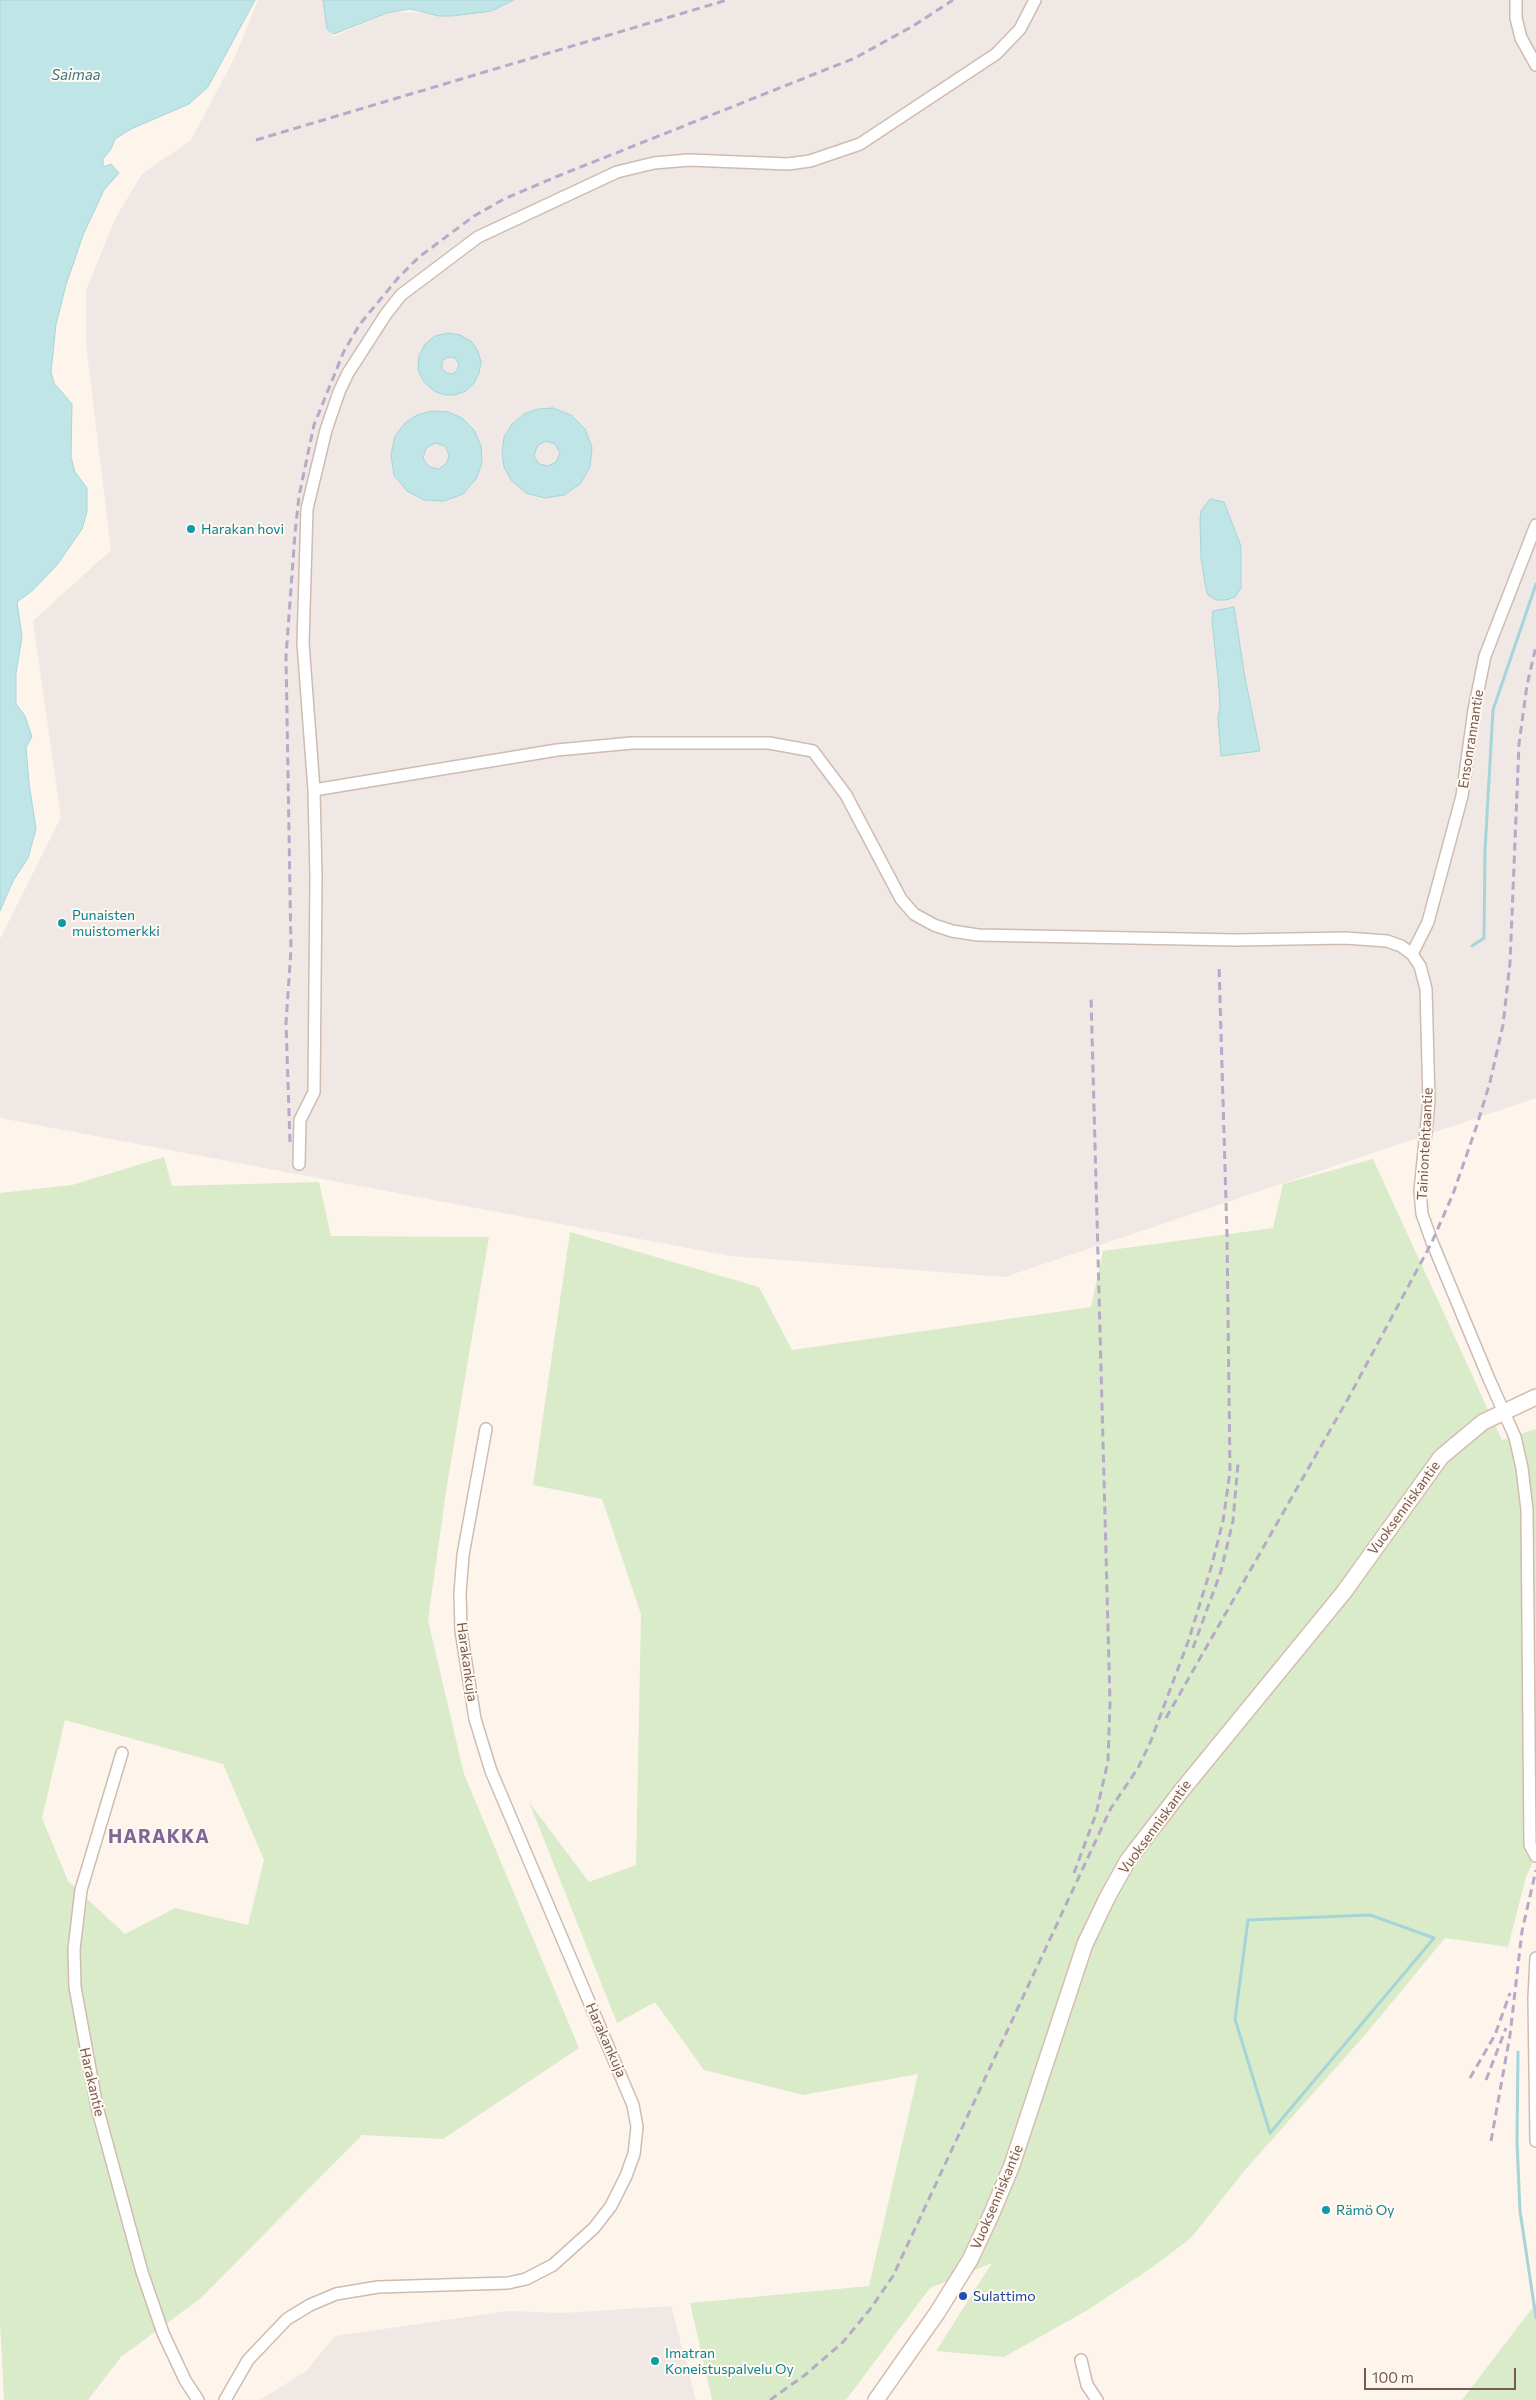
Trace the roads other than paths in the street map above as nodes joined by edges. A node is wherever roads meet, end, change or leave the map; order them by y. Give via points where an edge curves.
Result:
1 (1035, 0) edge
2 (1516, 0) edge
3 (1536, 65) edge
4 (1536, 525) edge
5 (314, 790) junction
6 (1412, 954) junction
7 (299, 1164) dead end
8 (1536, 1398) edge
9 (1504, 1411) junction
10 (486, 1429) dead end
11 (122, 1753) dead end
12 (1536, 1856) edge
13 (1536, 1958) edge
14 (1536, 2141) edge
15 (1081, 2360) dead end
16 (198, 2400) edge
17 (224, 2400) edge
18 (876, 2400) edge
19 (1097, 2400) edge

1 - 5 street via 1020,29 996,54 860,144 810,161 690,160 654,163 617,172 478,237 401,295 348,373 339,392 326,430 307,509 303,643
2 - 3 street via 1521,38
4 - 6 street, Ensonrannantie via 1485,656 1462,796 1428,922
5 - 6 street via 557,750 632,743 769,743 813,751 846,796 901,899 914,914 952,931 978,935 1236,940 1345,938 1387,941
5 - 7 street via 314,1092 300,1120
6 - 9 street, Tainiontehtaantie via 1420,966 1426,989 1429,1101 1420,1191 1422,1214
8 - 9 street, Vuoksenniskantie
9 - 12 street, Tainiontehtaantie via 1515,1437 1527,1510 1530,1845
9 - 18 street, Vuoksenniskantie via 1483,1422 1441,1457 1344,1592 1128,1860 1086,1944 1012,2165 970,2260
10 - 17 street, Harakankuja via 463,1555 460,1593 461,1631 475,1719 491,1771 633,2105 637,2128 634,2154 611,2206 594,2228 552,2265 526,2279 508,2283 378,2287 336,2294 287,2319 248,2360
11 - 16 street, Harakantie via 81,1890 74,1949 75,1987 97,2107 142,2272 163,2332
13 - 14 street
15 - 19 street via 1087,2384

